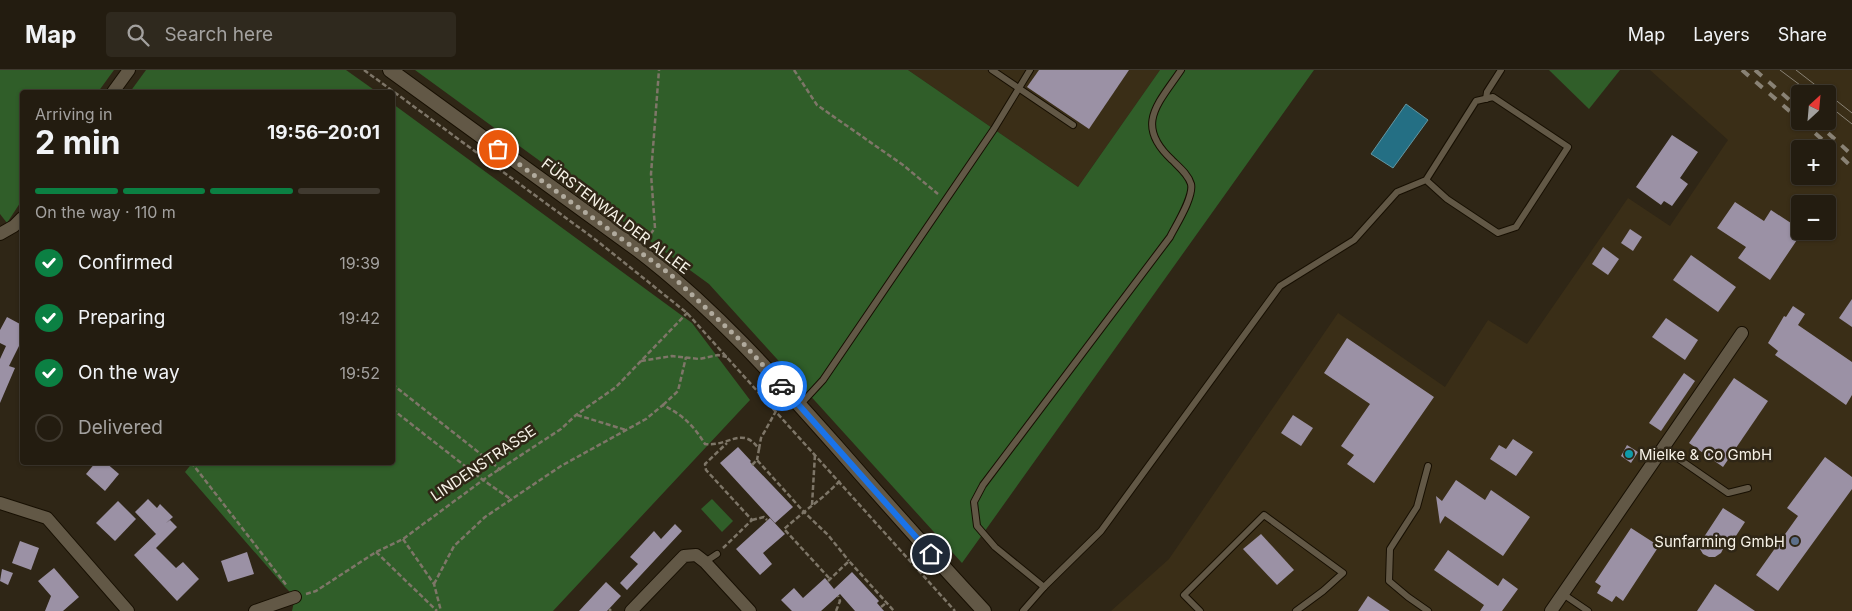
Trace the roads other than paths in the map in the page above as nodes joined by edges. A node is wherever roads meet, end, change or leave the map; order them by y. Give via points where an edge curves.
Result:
1 (129, 70) edge
2 (390, 70) edge
3 (992, 70) edge
4 (1030, 70) edge
5 (1181, 70) edge
6 (1501, 70) edge
7 (1018, 89) junction
8 (114, 90) edge
9 (1486, 99) junction
10 (1073, 125) dead end
11 (1426, 180) junction
12 (20, 220) edge
13 (0, 232) edge
14 (1742, 333) dead end
15 (800, 405) junction
16 (1663, 448) junction
17 (1428, 466) dead end
18 (1748, 488) dead end
19 (0, 502) edge
20 (717, 554) road end
21 (700, 559) junction
22 (1044, 587) junction
23 (1563, 594) junction
24 (295, 597) road end
25 (128, 611) edge
26 (255, 611) edge
27 (631, 611) edge
28 (750, 611) edge
29 (984, 611) edge
30 (1023, 611) edge
31 (1200, 611) edge
32 (1296, 611) edge
33 (1428, 611) edge
34 (1551, 611) edge
35 (1588, 611) edge

1 - 8 street
2 - 15 main road, FÜRSTENWALDER ALLEE via 670,274 741,341
3 - 7 lane
4 - 7 lane
5 - 22 lane via 1152,116 1153,137 1185,172 1192,185 1190,197 1170,237 983,485 974,502 977,526 995,546
6 - 9 lane
7 - 10 lane
7 - 15 lane via 823,380
9 - 11 lane via 1476,101
9 - 11 lane via 1493,98 1568,147 1516,227 1498,233 1447,199
11 - 22 lane via 1397,192 1354,240 1280,286 1101,532
12 - 13 street
14 - 16 street
15 - 29 main road, FÜRSTENWALDER ALLEE
16 - 18 lane via 1728,493
16 - 23 street
17 - 33 lane via 1418,507 1390,549 1389,581
19 - 25 street via 46,518
20 - 21 lane
21 - 27 street via 684,556
21 - 28 street
22 - 30 lane
23 - 34 street
23 - 35 lane
24 - 26 street
31 - 32 lane via 1184,595 1264,515 1343,573

